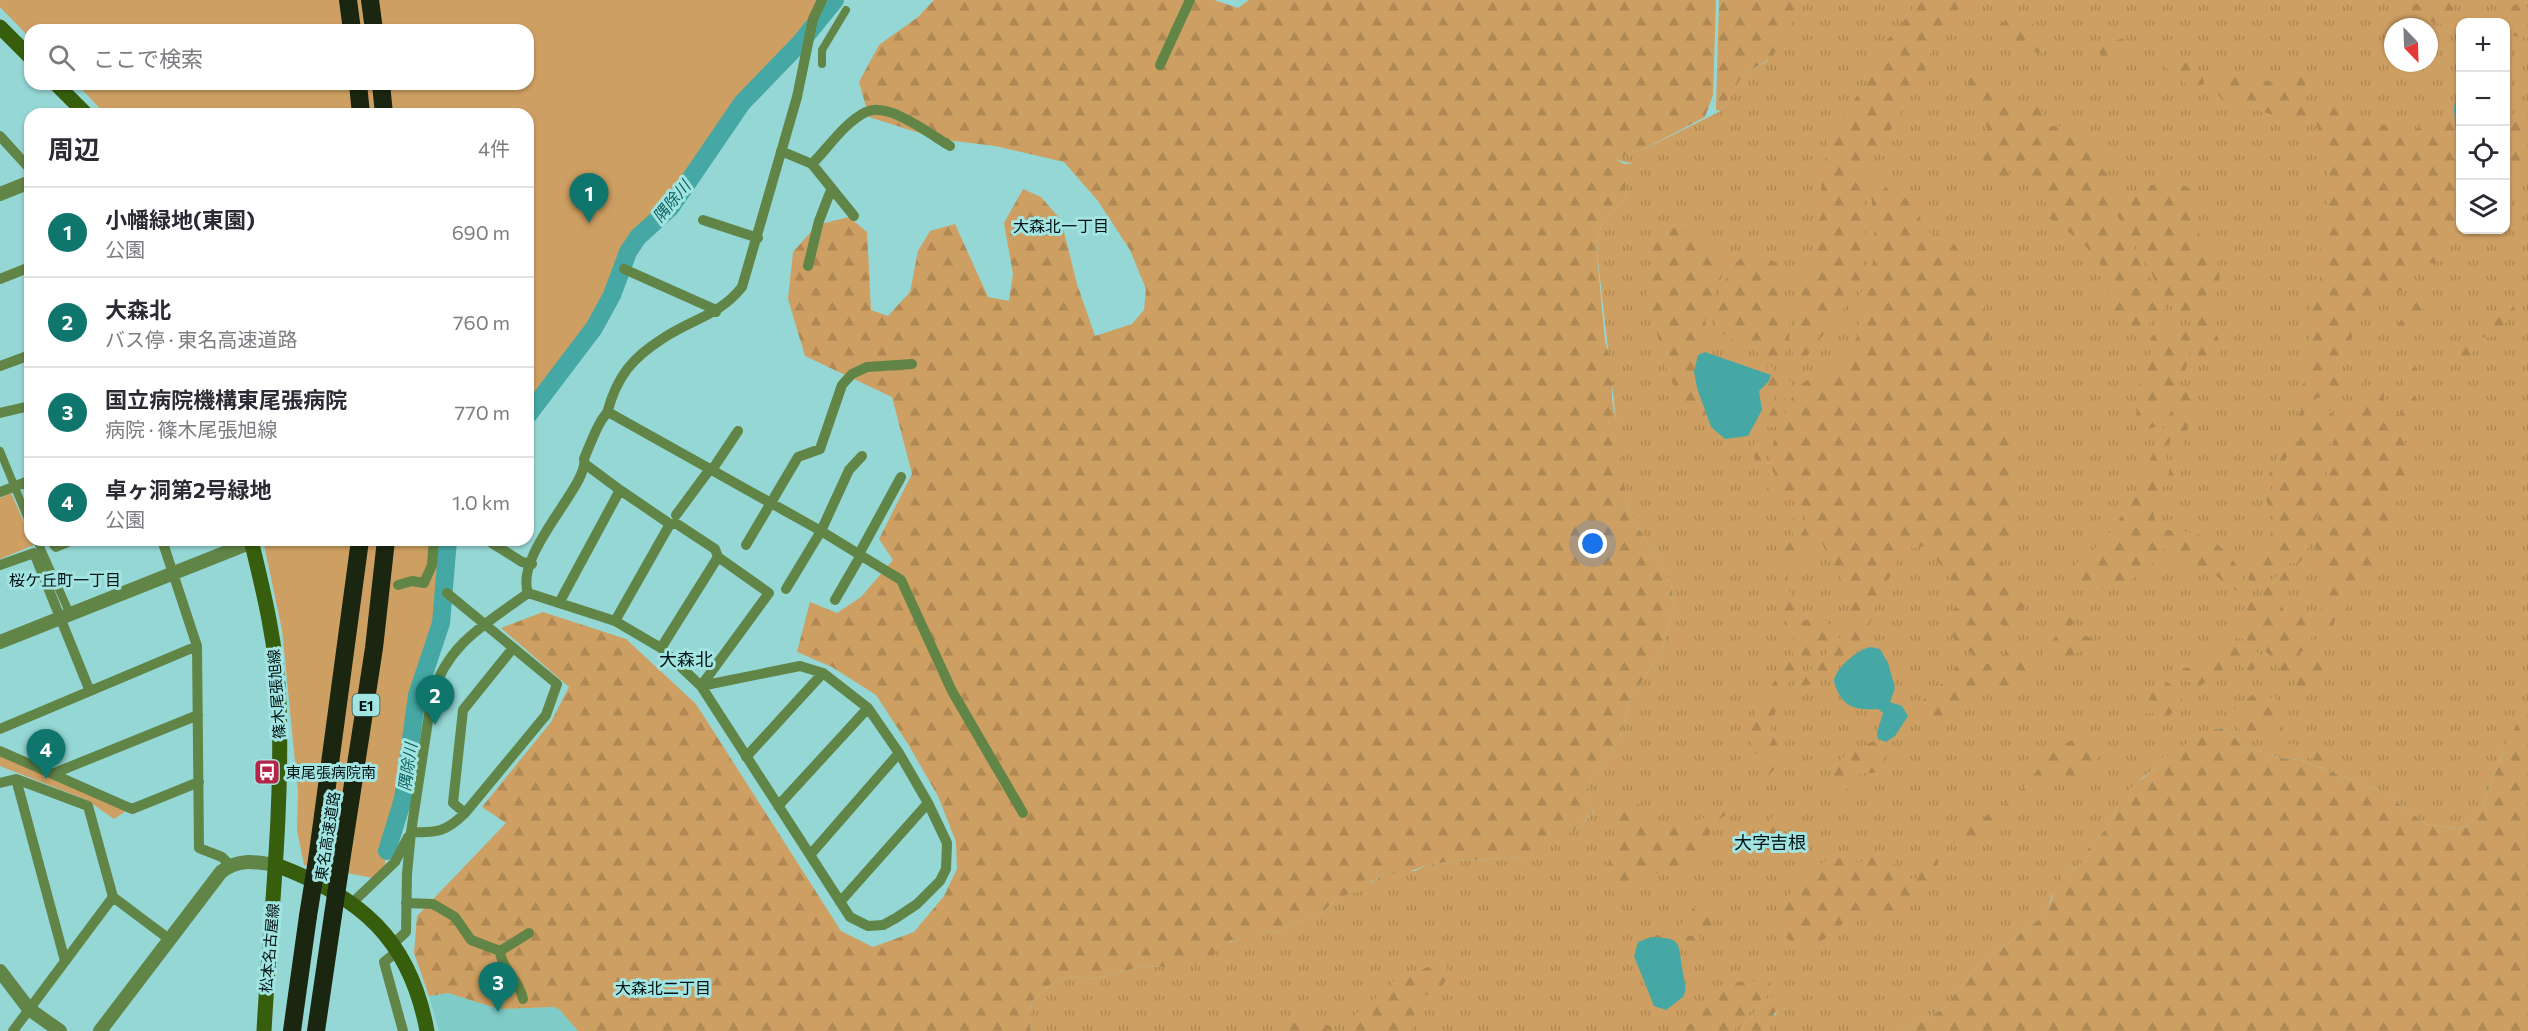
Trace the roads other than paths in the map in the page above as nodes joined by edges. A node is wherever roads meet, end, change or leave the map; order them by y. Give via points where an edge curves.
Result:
1 (348, 0) edge
2 (370, 0) edge
3 (822, 0) edge
4 (1190, 0) edge
5 (846, 10) dead end
6 (351, 24) edge
7 (373, 24) edge
8 (0, 27) edge
9 (24, 51) edge
10 (822, 64) dead end
11 (1160, 65) dead end
12 (62, 90) edge
13 (359, 90) edge
14 (382, 90) edge
15 (80, 108) edge
16 (360, 108) edge
17 (383, 108) edge
18 (0, 136) edge
19 (950, 146) dead end
20 (781, 151) junction
21 (24, 162) edge
22 (812, 164) junction
23 (24, 184) edge
24 (831, 190) junction
25 (0, 194) edge
26 (854, 216) dead end
27 (703, 220) dead end
28 (758, 238) junction
29 (808, 266) dead end
30 (24, 269) edge
31 (624, 269) dead end
32 (0, 279) edge
33 (716, 312) junction
34 (24, 357) edge
35 (912, 364) dead end
36 (0, 366) edge
37 (24, 407) edge
38 (608, 412) junction
39 (0, 413) edge
40 (738, 431) dead end
41 (0, 451) edge
42 (862, 456) dead end
43 (585, 464) junction
44 (711, 469) junction
45 (901, 477) dead end
46 (24, 486) edge
47 (13, 488) junction
48 (620, 490) junction
49 (0, 492) edge
50 (771, 504) junction
51 (24, 511) edge
52 (673, 520) junction
53 (821, 531) junction
54 (746, 545) dead end
55 (39, 546) edge
56 (164, 546) edge
57 (239, 546) edge
58 (252, 546) edge
59 (359, 546) edge
60 (385, 546) edge
61 (434, 546) edge
62 (497, 546) edge
63 (860, 555) junction
64 (718, 557) junction
65 (532, 564) junction
66 (0, 565) edge
67 (175, 574) junction
68 (398, 585) dead end
69 (786, 589) dead end
70 (447, 592) dead end
71 (528, 593) junction
72 (836, 600) dead end
73 (560, 603) junction
74 (66, 616) junction
75 (615, 621) junction
76 (486, 624) junction
77 (0, 642) edge
78 (197, 646) junction
79 (513, 648) junction
80 (662, 648) junction
81 (823, 673) junction
82 (701, 686) junction
83 (89, 689) junction
84 (868, 708) junction
85 (198, 715) junction
86 (0, 729) edge
87 (0, 751) edge
88 (899, 753) junction
89 (746, 757) junction
90 (52, 774) junction
91 (16, 779) junction
92 (198, 782) junction
93 (0, 783) edge
94 (928, 803) junction
95 (778, 806) junction
96 (465, 813) junction
97 (1023, 813) dead end
98 (411, 832) junction
99 (810, 855) junction
100 (276, 864) junction
101 (230, 865) junction
102 (112, 897) junction
103 (840, 902) junction
104 (406, 903) junction
105 (351, 904) junction
106 (529, 933) dead end
107 (169, 939) junction
108 (396, 947) junction
109 (500, 951) junction
110 (65, 961) junction
111 (0, 971) edge
112 (523, 999) dead end
113 (29, 1009) junction
114 (13, 1031) edge
115 (60, 1031) edge
116 (100, 1031) edge
117 (264, 1031) edge
118 (292, 1031) edge
119 (316, 1031) edge
120 (403, 1031) edge
121 (427, 1031) edge

1 - 6 highway
2 - 7 highway
3 - 20 street via 813,20
4 - 11 street
5 - 10 street via 822,50
8 - 9 main road
12 - 15 main road
13 - 16 highway
14 - 17 highway
18 - 21 street
19 - 22 street via 896,114 875,110 857,117
20 - 22 street
20 - 28 street
22 - 24 street
23 - 25 street
24 - 26 street
24 - 29 street
27 - 28 street
28 - 33 street via 742,287
30 - 32 street
31 - 33 street
33 - 38 street via 662,339 632,363 619,380
34 - 36 street
35 - 50 street via 867,367 846,380 820,449 798,457
37 - 39 street
38 - 43 street
38 - 44 street
40 - 44 street
41 - 47 street
42 - 53 street via 849,470
43 - 48 street
43 - 65 street via 580,479 538,545
44 - 50 street
44 - 52 street
45 - 63 street
46 - 47 street
47 - 49 street
47 - 51 street
48 - 52 street
48 - 73 street
50 - 53 street
50 - 54 street
52 - 64 street via 715,549
52 - 75 street
53 - 63 street
53 - 69 street
55 - 74 street
56 - 67 street
57 - 67 street
58 - 100 main road, 篠木尾張旭線 via 277,677 280,773
59 - 118 highway, 東名高速道路 / E1, bridge
60 - 119 highway, 東名高速道路 / E1, bridge via 373,659
61 - 68 street via 432,565 424,583 412,580
62 - 65 street
63 - 72 street
63 - 97 street via 901,580 952,692
64 - 80 street
64 - 82 street via 769,593
65 - 71 street via 525,585
66 - 74 street via 34,553
67 - 74 street
67 - 78 street
70 - 76 street
71 - 73 street
71 - 76 street
73 - 75 street
74 - 77 street
74 - 83 street
75 - 80 street
76 - 79 street
76 - 98 street via 463,640 439,673 432,695
78 - 83 street
78 - 85 street
79 - 96 street via 463,710 453,803
79 - 96 street via 557,684 546,715
80 - 82 street
81 - 82 street via 800,666
81 - 84 street
81 - 89 street
82 - 89 street
83 - 86 street
84 - 88 street
84 - 95 street
85 - 90 street
85 - 92 street
87 - 90 street
88 - 94 street
88 - 99 street
89 - 95 street
90 - 92 street via 132,809
91 - 93 street
91 - 102 street via 88,806
91 - 110 street
92 - 101 street via 200,848 222,857
94 - 103 street
94 - 103 street via 947,843 940,881 917,904 883,925 868,926 850,917
95 - 99 street
96 - 98 street via 453,825 437,832
98 - 104 street
98 - 105 street via 394,862
99 - 103 street
100 - 101 street via 247,861
100 - 105 main road
100 - 117 main road, 松本名古屋線
101 - 107 street
102 - 107 street
102 - 110 street
104 - 108 street via 406,932
104 - 109 street via 433,904 455,917 471,940
105 - 108 main road via 371,918
106 - 109 street
107 - 116 street
108 - 120 street via 384,962
108 - 121 main road via 420,1000
109 - 112 street
110 - 113 street
111 - 113 street
113 - 114 street
113 - 115 street

